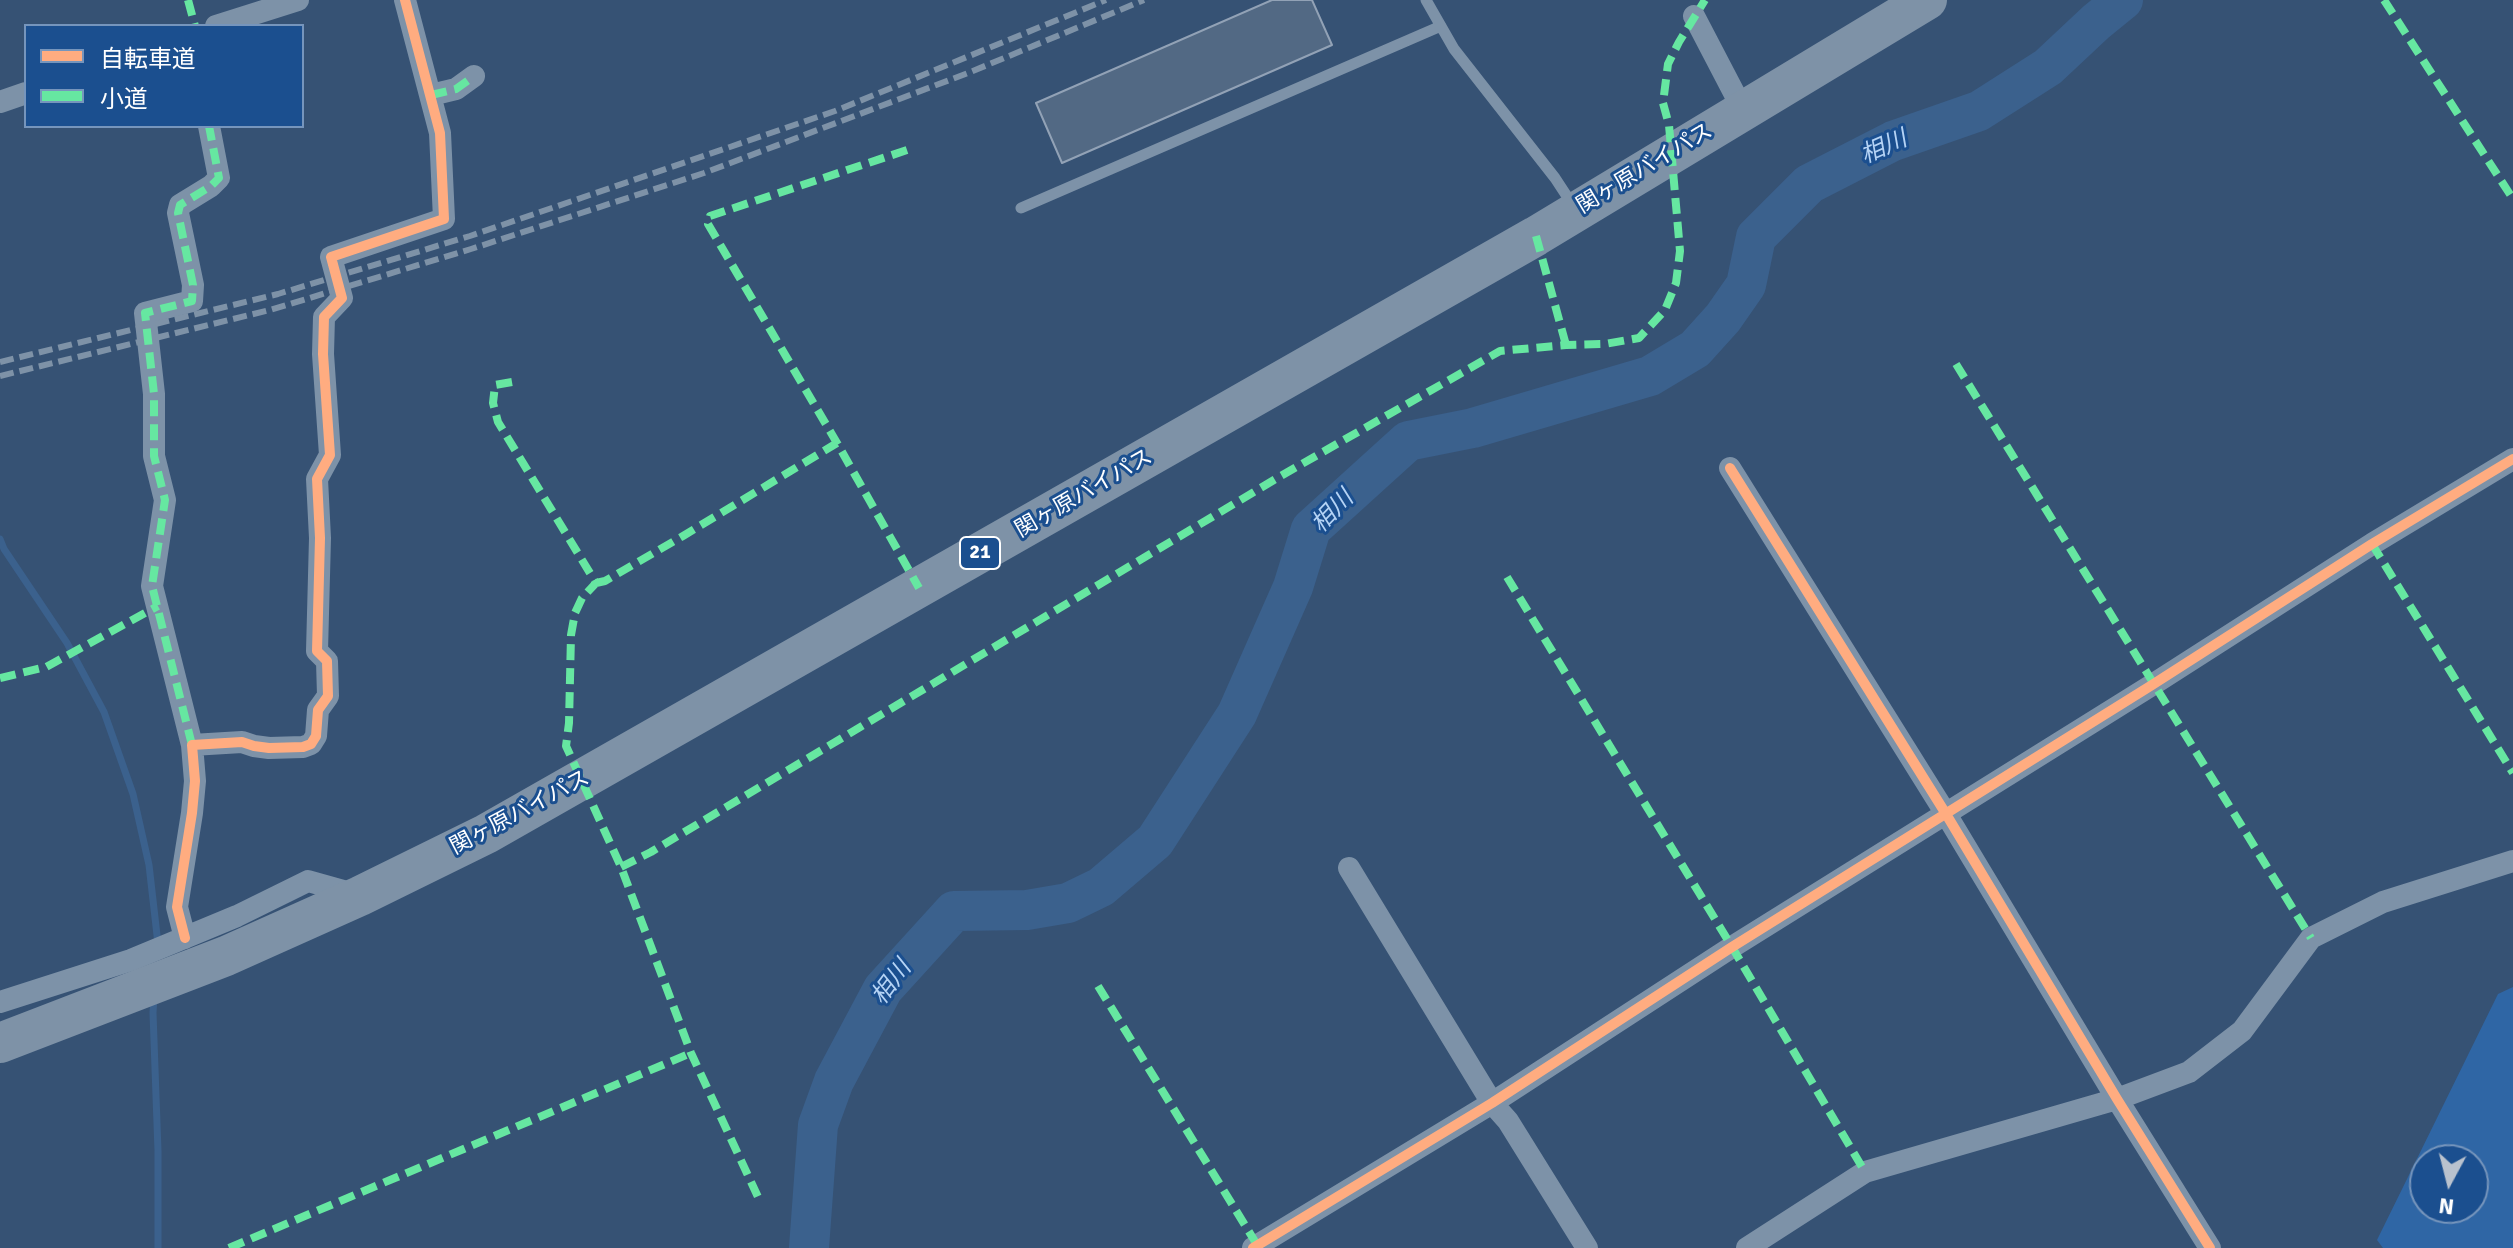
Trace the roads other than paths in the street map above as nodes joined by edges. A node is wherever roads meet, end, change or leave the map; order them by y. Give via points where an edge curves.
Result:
1 (298, 0) edge
2 (405, 0) edge
3 (1426, 0) edge
4 (1927, 0) edge
5 (1694, 16) dead end
6 (222, 24) edge
7 (1441, 26) junction
8 (474, 76) dead end
9 (24, 94) edge
10 (431, 95) junction
11 (0, 102) edge
12 (1743, 110) junction
13 (209, 128) edge
14 (1021, 208) dead end
15 (1576, 211) junction
16 (2513, 459) edge
17 (1730, 468) dead end
18 (192, 745) junction
19 (1946, 814) junction
20 (2513, 861) edge
21 (1349, 868) dead end
22 (360, 896) junction
23 (185, 938) junction
24 (0, 1002) edge
25 (9, 1043) edge
26 (2117, 1099) junction
27 (1492, 1103) junction
28 (1253, 1248) edge
29 (1587, 1248) edge
30 (1747, 1248) edge
31 (2210, 1248) edge

1 - 6 street
2 - 10 street
3 - 7 lane
4 - 12 highway, 関ヶ原バイパス / 21
5 - 12 street
7 - 14 lane
7 - 15 lane
8 - 10 street via 456,89
9 - 11 street
10 - 18 street via 440,133 444,219 331,257 342,298 324,317 330,455 317,479 317,651 327,661 328,696 318,710 316,736 303,747
12 - 15 highway, 関ヶ原バイパス / 21
13 - 18 street via 219,178 180,205 178,213 192,301 145,313 154,456 165,500 152,586
15 - 22 highway, 関ヶ原バイパス / 21 via 581,781
16 - 19 street
17 - 19 street
18 - 23 street via 195,781 177,907
19 - 26 street
19 - 27 street
20 - 26 street via 2383,902 2311,938 2242,1031 2189,1072
21 - 27 street
22 - 23 street via 308,881
22 - 25 highway, 関ヶ原バイパス / 21
23 - 24 street
26 - 30 street via 1865,1172
26 - 31 street
27 - 28 street
27 - 29 street

